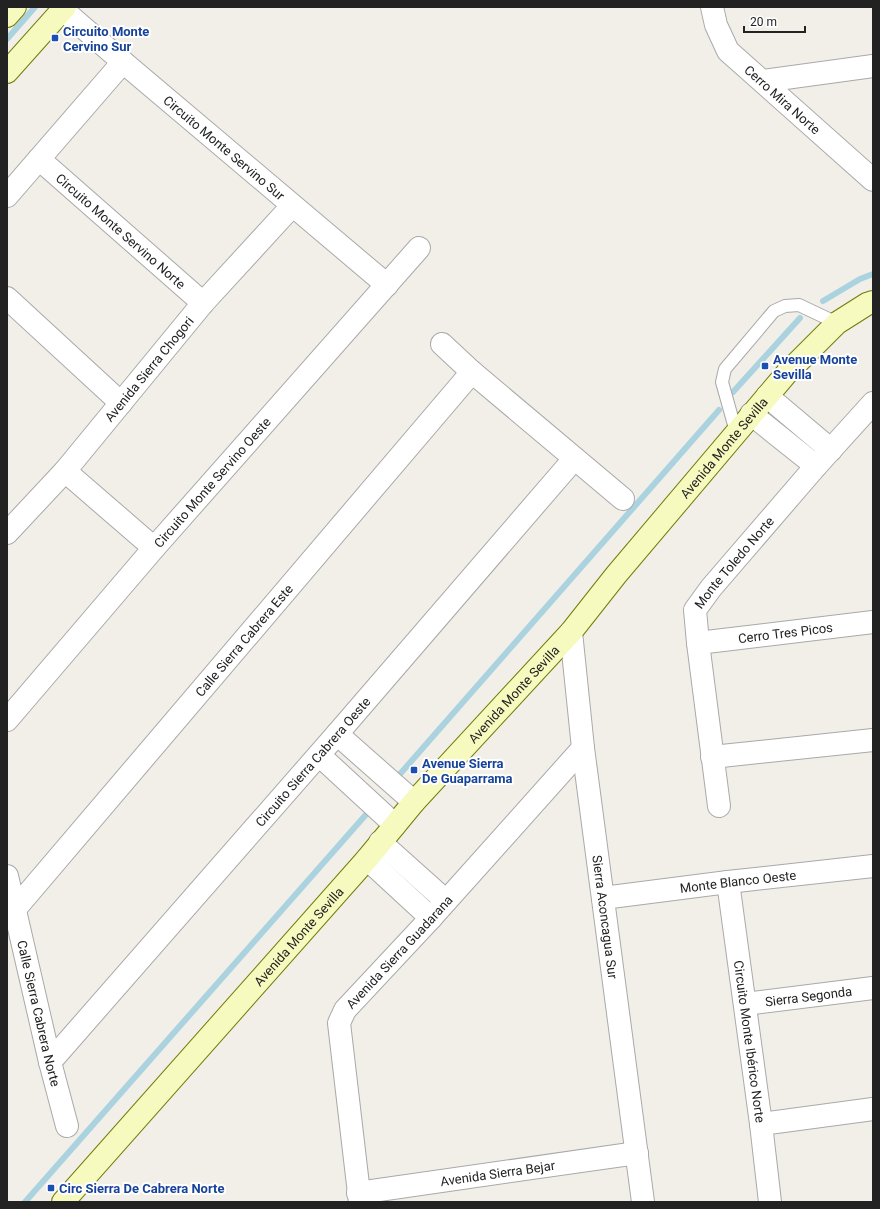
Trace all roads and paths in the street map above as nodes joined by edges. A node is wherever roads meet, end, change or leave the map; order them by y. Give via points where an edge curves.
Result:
1 (15, 7) edge
2 (712, 7) edge
3 (64, 8) edge
4 (7, 16) edge
5 (123, 62) junction
6 (873, 66) edge
7 (7, 72) edge
8 (763, 81) junction
9 (39, 159) junction
10 (873, 180) edge
11 (7, 196) edge
12 (292, 206) junction
13 (419, 248) dead end
14 (387, 285) junction
15 (7, 298) edge
16 (873, 302) edge
17 (203, 303) junction
18 (837, 323) junction
19 (442, 344) dead end
20 (472, 372) junction
21 (767, 396) junction
22 (121, 402) junction
23 (873, 403) edge
24 (752, 414) junction
25 (736, 432) junction
26 (824, 458) junction
27 (574, 459) junction
28 (65, 471) junction
29 (623, 499) dead end
30 (7, 533) edge
31 (154, 548) junction
32 (873, 622) edge
33 (571, 632) junction
34 (698, 643) junction
35 (7, 720) edge
36 (338, 734) junction
37 (873, 740) edge
38 (583, 748) junction
39 (319, 755) junction
40 (712, 757) junction
41 (414, 802) junction
42 (719, 806) dead end
43 (395, 825) junction
44 (380, 842) junction
45 (367, 859) junction
46 (873, 866) edge
47 (7, 876) edge
48 (728, 882) junction
49 (603, 898) junction
50 (446, 901) junction
51 (15, 908) junction
52 (431, 918) junction
53 (873, 988) edge
54 (745, 1004) junction
55 (50, 1062) junction
56 (873, 1109) edge
57 (761, 1124) junction
58 (68, 1126) dead end
59 (637, 1154) junction
60 (359, 1198) edge
61 (63, 1202) edge
62 (643, 1202) edge
63 (770, 1202) edge

1 - 4 street
2 - 8 street, Cerro Mira Norte via 716,25 728,51
3 - 5 street, Circuito Monte Servino Sur
3 - 7 street
5 - 9 street
5 - 12 street, Circuito Monte Servino Sur
6 - 8 street
8 - 10 street, Cerro Mira Norte
9 - 11 street
9 - 17 street, Circuito Monte Servino Norte
12 - 14 street, Circuito Monte Servino Sur
12 - 17 street, Avenida Sierra Chogori
13 - 14 street, Circuito Monte Servino Oeste
14 - 31 street, Circuito Monte Servino Oeste
15 - 22 street
16 - 18 street, Avenida Monte Sevilla
17 - 22 street, Avenida Sierra Chogori
18 - 21 street, Avenida Monte Sevilla
18 - 25 lane via 800,305 785,306 774,311 725,369 722,382
19 - 20 street
20 - 27 street
20 - 51 street, Calle Sierra Cabrera Este
21 - 24 street, Avenida Monte Sevilla
21 - 26 street
22 - 28 street, Avenida Sierra Chogori
23 - 26 street, Monte Toledo Norte
24 - 25 street, Avenida Monte Sevilla
24 - 26 street
25 - 33 street, Avenida Monte Sevilla
26 - 34 street, Monte Toledo Norte via 711,588 695,610
27 - 29 street
27 - 36 street, Circuito Sierra Cabrera Oeste
28 - 30 street, Avenida Sierra Chogori
28 - 31 street
31 - 35 street, Circuito Monte Servino Oeste
32 - 34 street, Cerro Tres Picos
33 - 38 street, Sierra Aconcagua Sur
33 - 41 street, Avenida Monte Sevilla
34 - 40 street, Monte Toledo Norte
36 - 39 street, Circuito Sierra Cabrera Oeste
36 - 41 street
37 - 40 street
38 - 49 street, Sierra Aconcagua Sur
38 - 50 street, Avenida Sierra Guadarana
39 - 43 street
39 - 55 street, Circuito Sierra Cabrera Oeste
40 - 42 street, Monte Toledo Norte
41 - 43 street, Avenida Monte Sevilla
43 - 44 street, Avenida Monte Sevilla
44 - 45 street, Avenida Monte Sevilla
44 - 50 street
45 - 52 street
45 - 61 street, Avenida Monte Sevilla
46 - 48 street, Monte Blanco Oeste
47 - 51 street, Calle Sierra Cabrera Norte
48 - 49 street, Monte Blanco Oeste
48 - 54 street, Circuito Monte Ibérico Norte
49 - 59 street, Sierra Aconcagua Sur
50 - 52 street, Avenida Sierra Guadarana
51 - 55 street, Calle Sierra Cabrera Norte
52 - 60 street, Avenida Sierra Guadarana via 344,1010 339,1023
53 - 54 street, Sierra Segonda
54 - 57 street, Circuito Monte Ibérico Norte
55 - 58 street, Calle Sierra Cabrera Norte
56 - 57 street
57 - 63 street, Circuito Monte Ibérico Norte
59 - 60 street, Avenida Sierra Bejar
59 - 62 street, Sierra Aconcagua Sur

